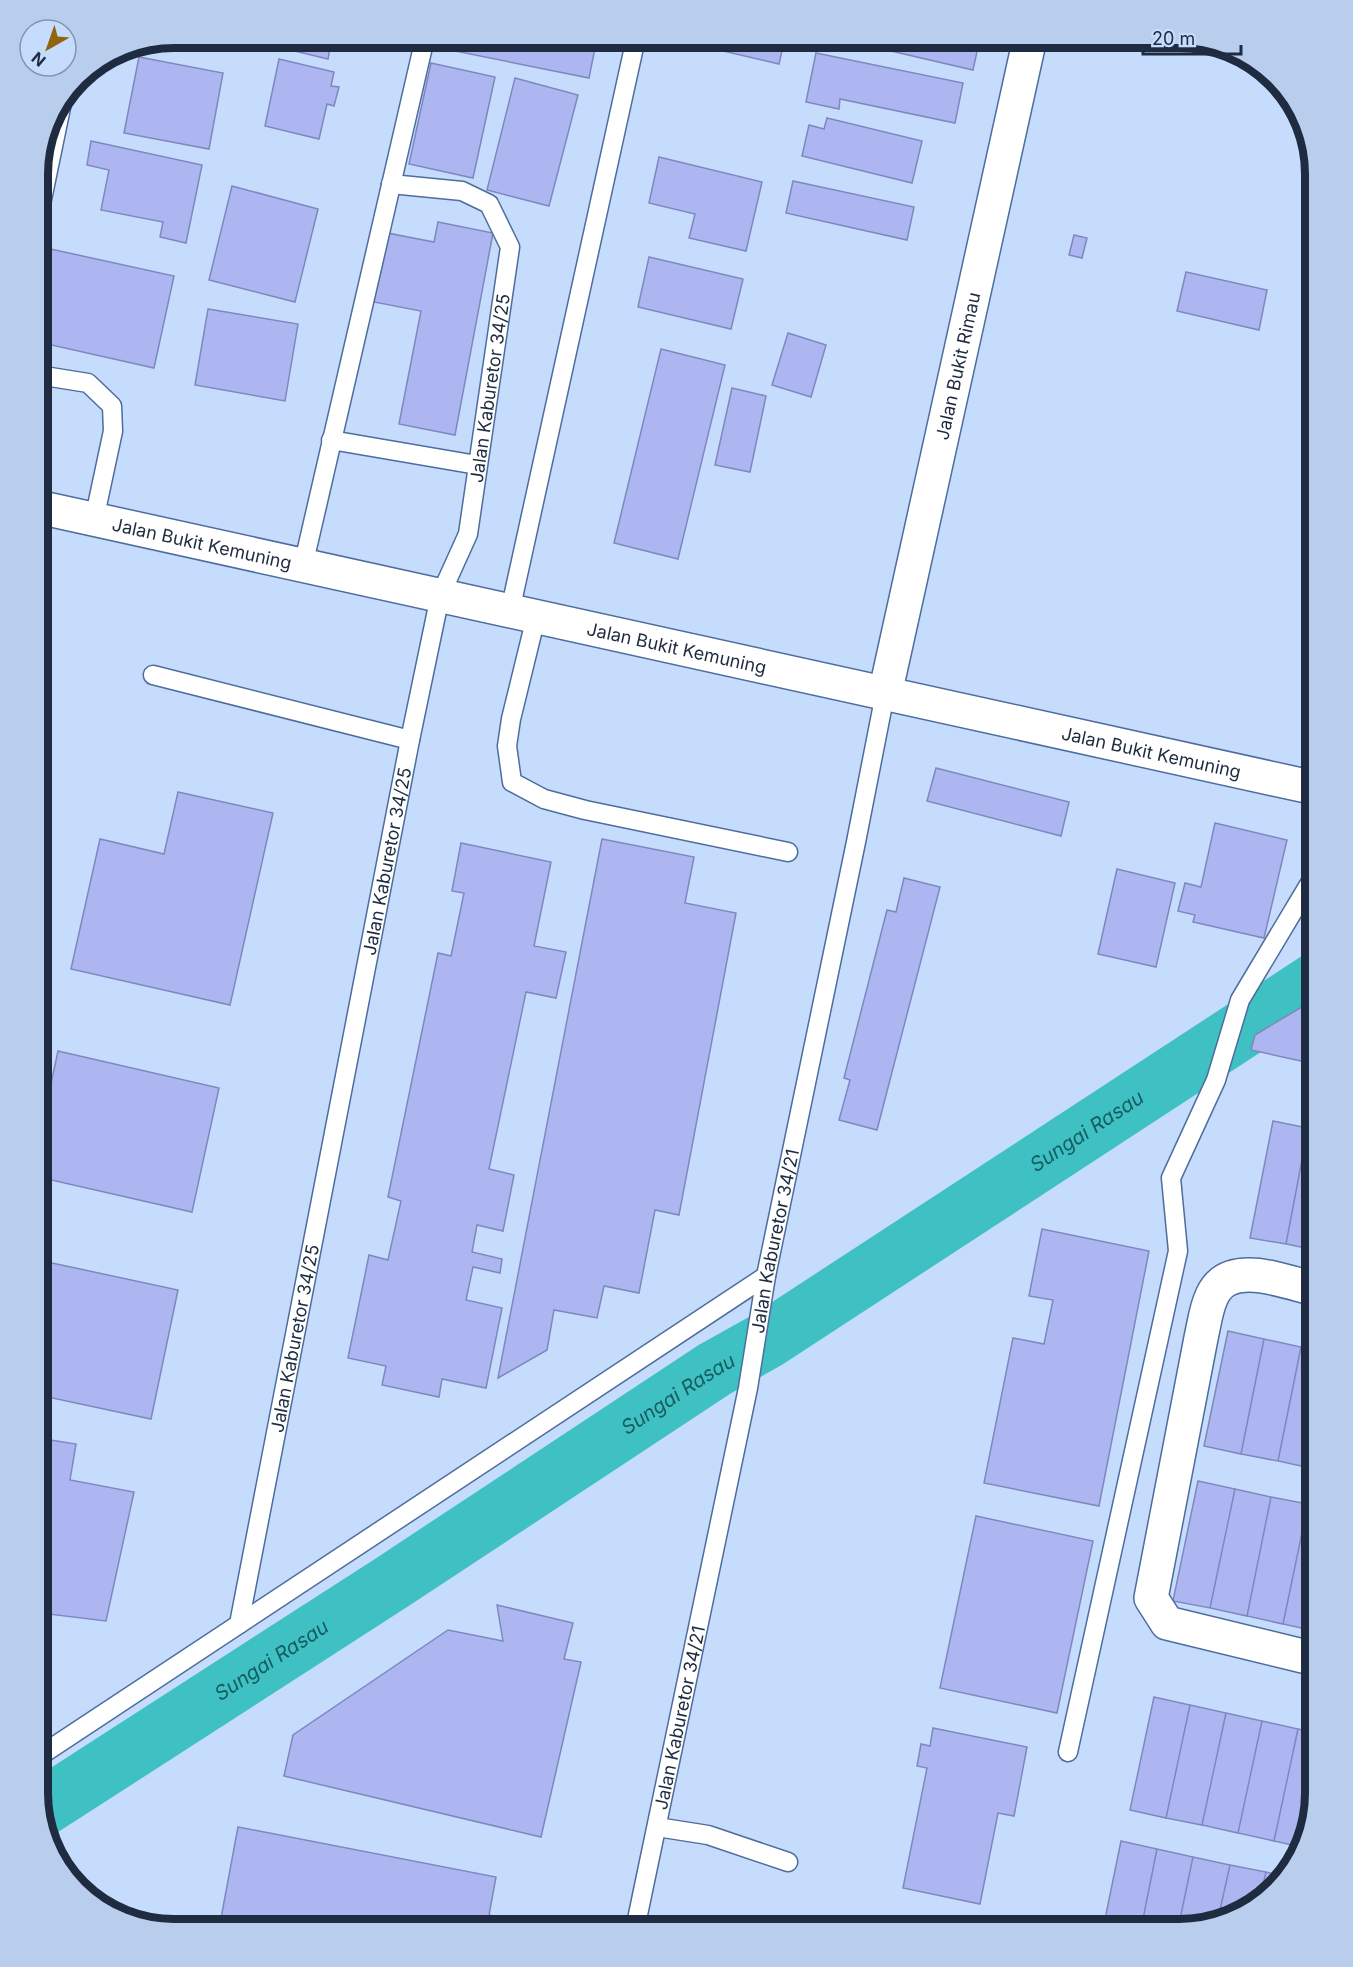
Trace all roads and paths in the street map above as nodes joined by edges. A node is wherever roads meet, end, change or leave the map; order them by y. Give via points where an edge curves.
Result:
1 (422, 48) edge
2 (634, 48) edge
3 (1028, 48) edge
4 (56, 130) edge
5 (48, 171) edge
6 (391, 184) junction
7 (48, 377) edge
8 (331, 440) junction
9 (477, 465) junction
10 (48, 509) edge
11 (94, 520) junction
12 (303, 566) junction
13 (440, 596) junction
14 (523, 614) junction
15 (153, 675) dead end
16 (885, 694) junction
17 (410, 740) junction
18 (1305, 786) edge
19 (788, 852) dead end
20 (1305, 893) edge
21 (766, 1276) junction
22 (1305, 1286) edge
23 (239, 1624) junction
24 (1305, 1656) edge
25 (48, 1751) edge
26 (1068, 1752) dead end
27 (657, 1827) junction
28 (788, 1862) dead end
29 (637, 1919) edge

1 - 6 lane
2 - 14 lane
3 - 16 main road, Jalan Bukit Rimau
4 - 5 lane
6 - 8 lane
6 - 9 lane, Jalan Kaburetor 34/25 via 462,191 489,204 510,247
7 - 11 lane via 88,383 112,406 113,431
8 - 9 lane
8 - 12 lane
9 - 13 lane, Jalan Kaburetor 34/25 via 468,534
10 - 11 main road, Jalan Bukit Kemuning
11 - 12 main road, Jalan Bukit Kemuning
12 - 13 main road, Jalan Bukit Kemuning
13 - 14 main road, Jalan Bukit Kemuning
13 - 17 lane, Jalan Kaburetor 34/25
14 - 16 main road, Jalan Bukit Kemuning
14 - 19 lane via 507,747 512,782 544,799 585,810
15 - 17 lane
16 - 18 main road, Jalan Bukit Kemuning
16 - 21 lane, Jalan Kaburetor 34/21
17 - 23 lane, Jalan Kaburetor 34/25
20 - 26 lane via 1240,1000 1216,1080 1171,1178 1178,1251
21 - 23 lane
21 - 27 lane, Jalan Kaburetor 34/21 via 748,1388
22 - 24 main road via 1238,1274 1222,1283 1212,1295 1150,1598 1167,1623
23 - 25 lane
27 - 28 lane via 708,1835
27 - 29 lane, Jalan Kaburetor 34/21

